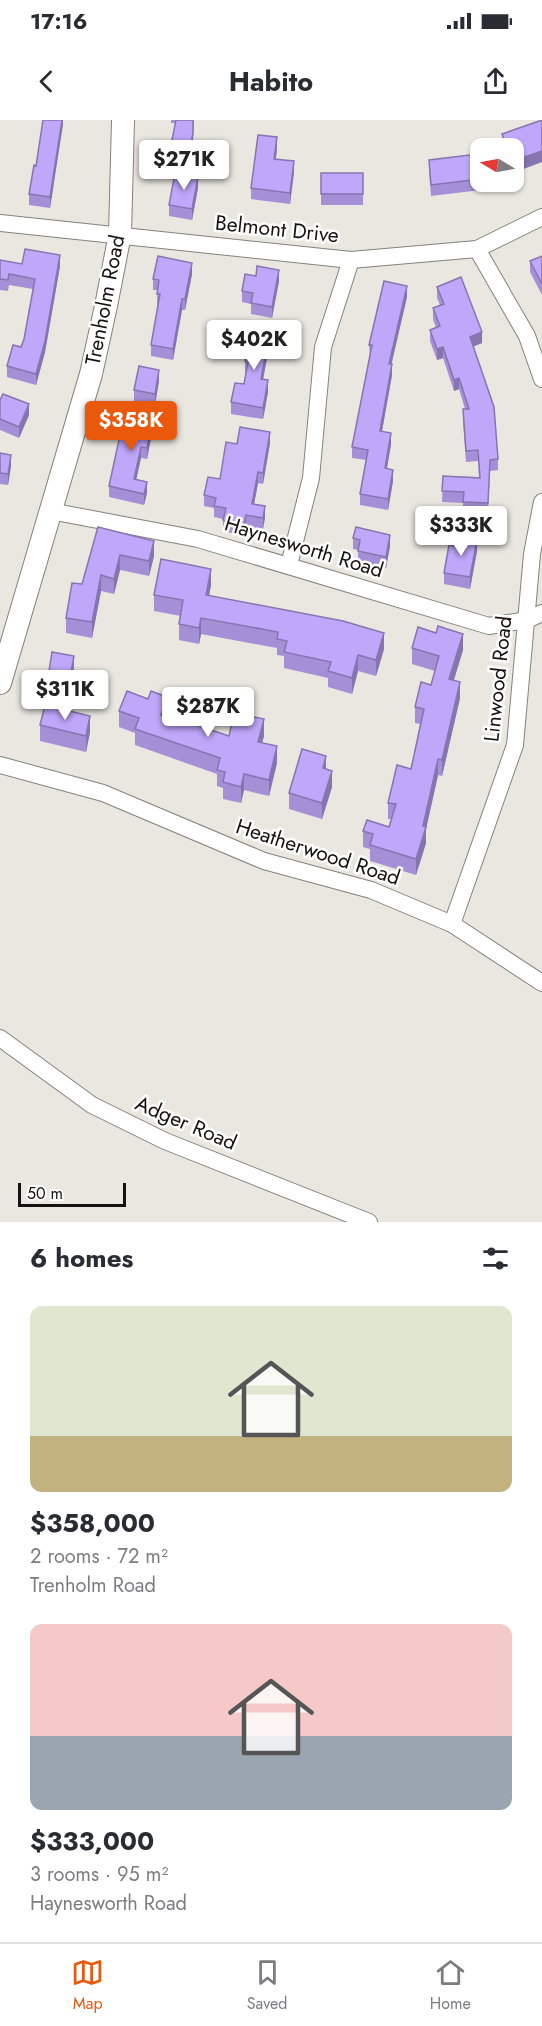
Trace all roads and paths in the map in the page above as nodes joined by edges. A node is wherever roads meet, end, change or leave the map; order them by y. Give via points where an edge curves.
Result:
1 (123, 120) edge
2 (542, 218) edge
3 (0, 223) edge
4 (120, 234) junction
5 (477, 249) junction
6 (351, 260) junction
7 (542, 379) edge
8 (542, 502) edge
9 (50, 511) junction
10 (290, 565) junction
11 (534, 616) edge
12 (0, 683) edge
13 (0, 765) edge
14 (452, 924) junction
15 (542, 983) edge
16 (0, 1038) edge
17 (369, 1222) edge

1 - 4 main road, Trenholm Road
2 - 5 street, Belmont Drive
3 - 4 street, Belmont Drive
4 - 6 street, Belmont Drive
4 - 9 main road, Trenholm Road via 91,374
5 - 6 street, Belmont Drive
5 - 7 street via 526,336
6 - 10 street via 323,347 311,478
8 - 11 street, Linwood Road via 532,554
9 - 10 street, Haynesworth Road via 198,539
9 - 12 main road, Trenholm Road
10 - 11 street, Haynesworth Road via 489,626
11 - 14 street, Linwood Road via 515,745
13 - 14 street, Heatherwood Road via 103,793 264,861 371,890
14 - 15 street, Heatherwood Road
16 - 17 street, Adger Road via 92,1105 165,1141

